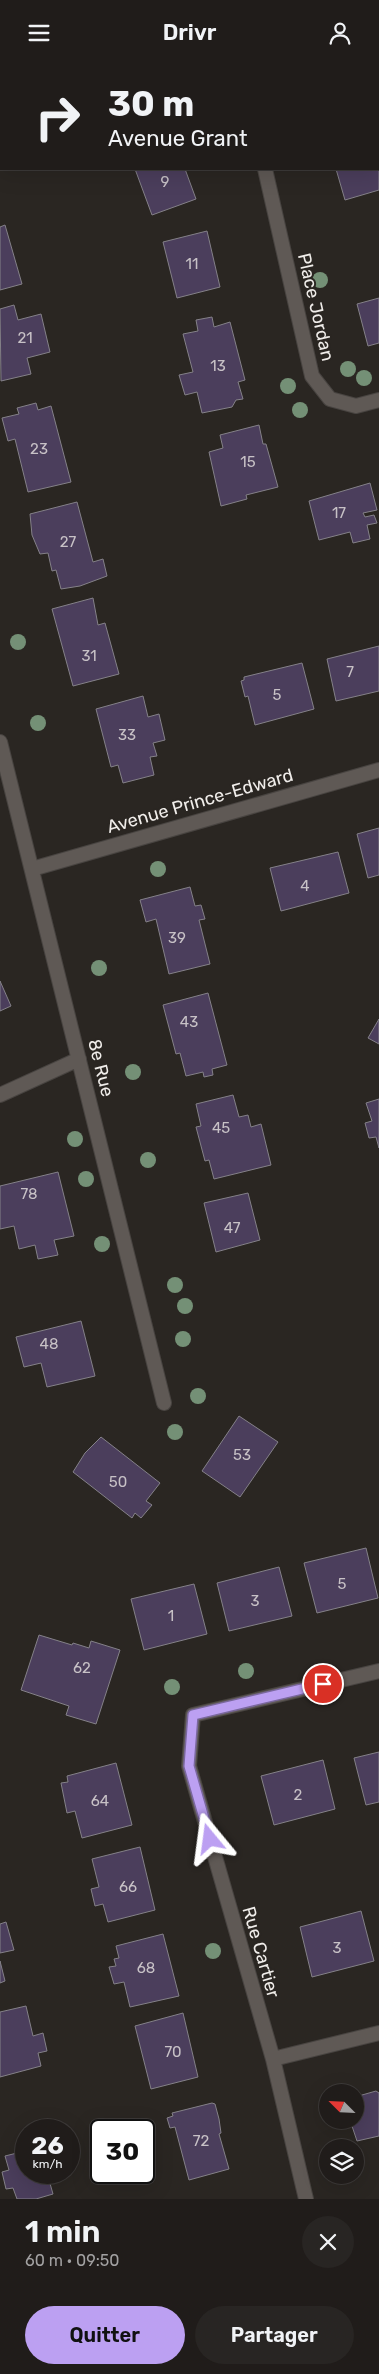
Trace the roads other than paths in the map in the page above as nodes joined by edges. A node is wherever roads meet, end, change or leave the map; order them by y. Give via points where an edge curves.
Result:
1 (265, 170) edge
2 (379, 400) edge
3 (0, 742) edge
4 (379, 770) edge
5 (32, 869) junction
6 (79, 1059) junction
7 (0, 1095) edge
8 (164, 1403) dead end
9 (379, 1671) edge
10 (379, 2033) edge
11 (273, 2059) junction
12 (306, 2199) edge

1 - 2 street, Place Jordan via 312,376 330,399 356,405
3 - 5 street, 8e Rue
4 - 5 street, Avenue Prince-Edward
5 - 6 street, 8e Rue
6 - 7 street
6 - 8 street, 8e Rue
9 - 11 street, Rue Cartier via 193,1715 189,1766
10 - 11 street
11 - 12 street, Rue Cartier

